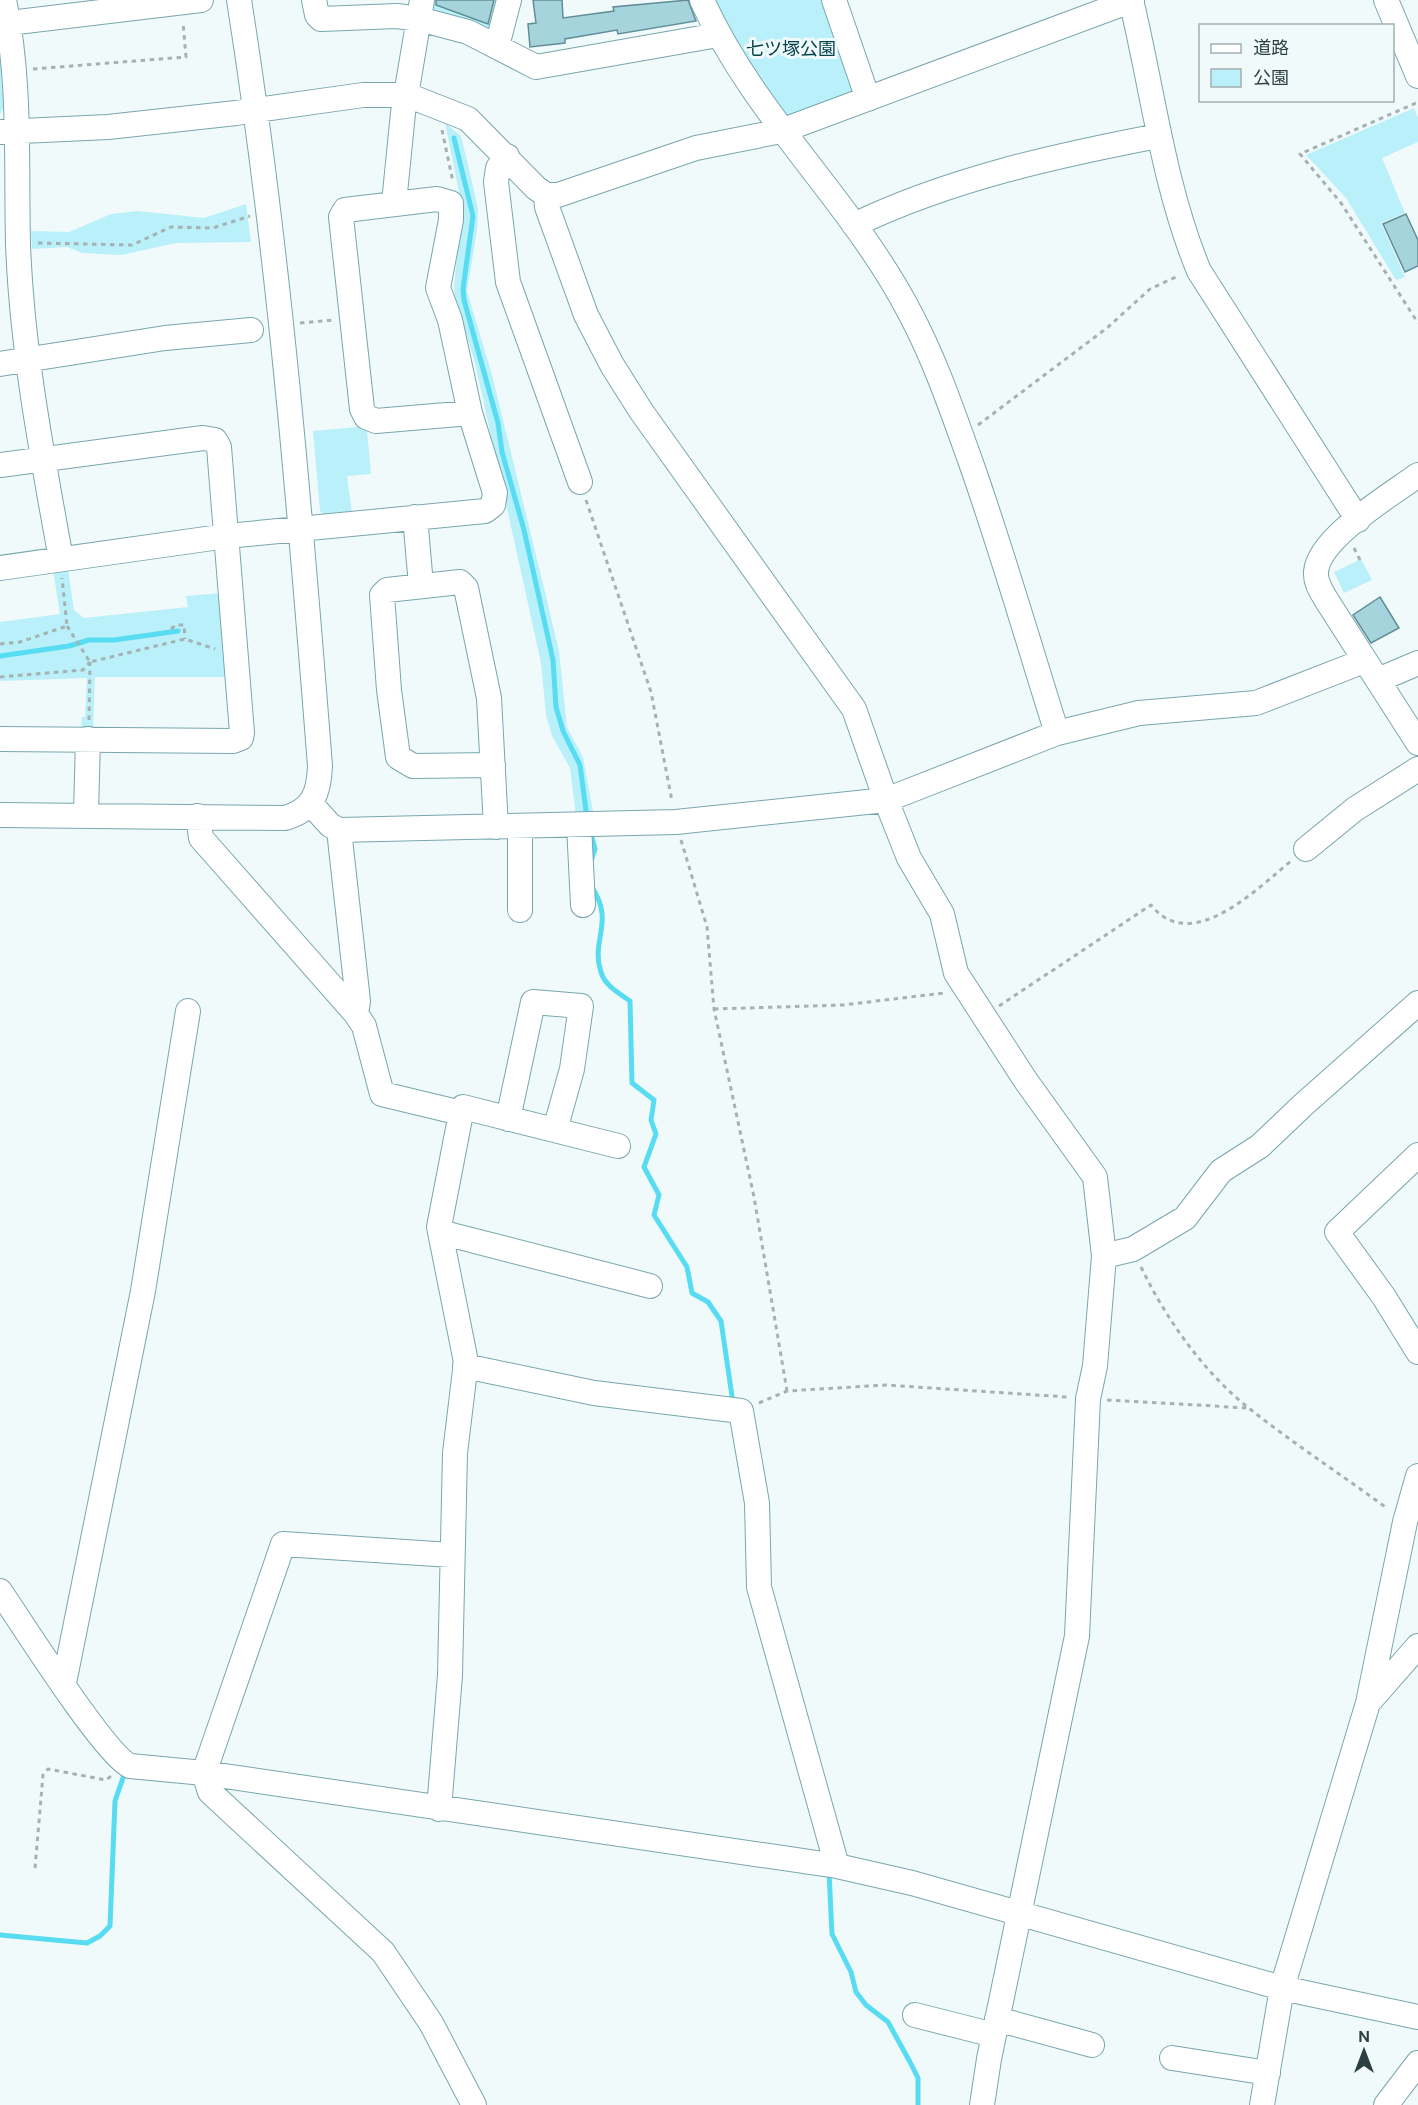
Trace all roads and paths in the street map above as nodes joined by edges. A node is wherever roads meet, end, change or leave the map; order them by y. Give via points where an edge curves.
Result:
1 (239, 0) edge
2 (314, 0) edge
3 (508, 0) edge
4 (702, 0) edge
5 (834, 0) edge
6 (1386, 0) edge
7 (191, 1) edge
8 (1131, 1) edge
9 (421, 9) edge
10 (4, 16) edge
11 (718, 36) junction
12 (497, 46) junction
13 (25, 69) dead end
14 (1418, 76) edge
15 (406, 95) junction
16 (868, 99) junction
17 (1416, 103) dead end
18 (256, 110) junction
19 (441, 124) dead end
20 (782, 131) junction
21 (9, 132) edge
22 (1158, 136) junction
23 (507, 156) junction
24 (546, 195) junction
25 (394, 203) junction
26 (451, 203) junction
27 (253, 216) dead end
28 (854, 225) junction
29 (9, 246) edge
30 (1199, 271) junction
31 (352, 318) junction
32 (1418, 323) edge
33 (297, 324) dead end
34 (250, 330) dead end
35 (27, 361) junction
36 (0, 364) edge
37 (470, 413) junction
38 (962, 437) junction
39 (43, 459) junction
40 (0, 465) edge
41 (1418, 476) edge
42 (580, 482) joint
43 (415, 517) junction
44 (1358, 520) junction
45 (302, 529) junction
46 (227, 536) junction
47 (1353, 546) dead end
48 (61, 559) junction
49 (1360, 560) dead end
50 (0, 568) edge
51 (421, 585) junction
52 (67, 626) junction
53 (171, 629) dead end
54 (185, 639) junction
55 (0, 644) edge
56 (238, 655) junction
57 (90, 662) junction
58 (1418, 663) edge
59 (1371, 670) junction
60 (0, 677) edge
61 (1057, 733) junction
62 (0, 739) edge
63 (88, 739) junction
64 (1418, 743) edge
65 (493, 765) junction
66 (1418, 769) edge
67 (885, 801) junction
68 (311, 804) junction
69 (86, 814) junction
70 (0, 815) edge
71 (198, 816) junction
72 (676, 822) junction
73 (579, 825) junction
74 (496, 827) junction
75 (520, 827) junction
76 (339, 830) junction
77 (1306, 849) joint
78 (583, 905) dead end
79 (520, 910) dead end
80 (967, 991) junction
81 (1418, 1003) edge
82 (714, 1010) junction
83 (188, 1011) dead end
84 (356, 1014) junction
85 (984, 1016) junction
86 (461, 1113) junction
87 (508, 1119) junction
88 (555, 1130) junction
89 (618, 1146) dead end
90 (1418, 1155) edge
91 (440, 1232) junction
92 (1133, 1249) junction
93 (1104, 1256) junction
94 (650, 1286) dead end
95 (1418, 1352) edge
96 (465, 1366) junction
97 (787, 1391) junction
98 (1088, 1399) junction
99 (1248, 1408) junction
100 (741, 1411) junction
101 (1418, 1476) edge
102 (1405, 1522) junction
103 (451, 1555) junction
104 (0, 1591) edge
105 (1418, 1646) edge
106 (64, 1683) junction
107 (1368, 1703) junction
108 (121, 1762) junction
109 (204, 1773) junction
110 (439, 1809) junction
111 (837, 1866) junction
112 (35, 1868) dead end
113 (1020, 1915) junction
114 (1282, 1988) junction
115 (915, 2015) dead end
116 (1418, 2017) edge
117 (996, 2027) junction
118 (1092, 2045) dead end
119 (1172, 2058) dead end
120 (1418, 2063) edge
121 (1268, 2073) junction
122 (474, 2105) edge
123 (982, 2105) edge
124 (1262, 2105) edge
125 (1386, 2105) edge

1 - 18 street
2 - 9 street via 317,15 329,20 397,16
3 - 12 street
4 - 11 street
5 - 16 street
6 - 14 street
7 - 10 street
7 - 13 path via 186,57
8 - 16 street
8 - 22 street
9 - 12 street
9 - 15 street
10 - 21 street
11 - 12 street via 536,67 522,63
11 - 20 street
15 - 18 street via 363,95
15 - 23 street via 468,119
15 - 25 street
16 - 20 street
17 - 32 path via 1300,154 1341,203
18 - 21 street via 108,127
18 - 45 street
19 - 26 path via 454,191
20 - 24 street via 696,148 573,191
20 - 28 street
21 - 29 street
22 - 28 street via 982,175
22 - 30 street via 1184,236
23 - 24 street
23 - 42 street via 498,168 496,182 508,282
24 - 67 street via 586,315 612,365 854,709
25 - 26 street via 437,199
25 - 31 street via 345,210 341,217
26 - 37 street via 438,288 450,320
27 - 29 path via 213,228 171,227 132,245 51,241
28 - 38 street via 910,314
29 - 35 street
30 - 38 path via 1167,279 1150,289 1107,328
30 - 44 street
31 - 33 path
31 - 37 street via 366,417 376,421
34 - 35 street via 165,338
35 - 36 street
35 - 39 street
37 - 43 street via 495,493 493,505 485,511
38 - 61 street
39 - 40 street
39 - 46 street via 203,438 215,440 219,447
39 - 48 street
41 - 44 street
42 - 72 path via 651,692
43 - 45 street
43 - 51 street
44 - 59 street via 1328,546 1316,572 1317,583
45 - 46 street
45 - 68 street via 320,766 318,794
46 - 48 street
46 - 56 street
47 - 49 path
48 - 50 street
48 - 52 path
51 - 65 street via 460,582 466,588 489,698
51 - 65 street via 394,588 382,595 398,757 413,766
52 - 55 path via 20,642
52 - 57 path
53 - 54 path via 184,625
54 - 56 path
54 - 57 path
56 - 63 street via 241,738
57 - 60 path via 83,670
57 - 63 path
58 - 59 street
59 - 61 street via 1256,703 1139,713
59 - 64 street
61 - 67 street
62 - 63 street
63 - 69 street
65 - 74 street
66 - 77 street via 1355,809
67 - 72 street
67 - 80 street via 909,858 942,914 956,974
68 - 71 street via 285,818
68 - 76 street
69 - 70 street
69 - 71 street
71 - 84 street via 201,838
72 - 73 street
72 - 82 path via 707,927
73 - 75 street
73 - 78 street
74 - 75 street
74 - 76 street
75 - 79 street
76 - 84 street via 358,1001
77 - 85 path via 1229,911 1212,918 1195,923 1176,920 1151,905
80 - 82 path via 843,1005
80 - 85 street
81 - 92 street via 1260,1146 1221,1171 1185,1218
82 - 97 path via 754,1197
83 - 106 street via 143,1291
84 - 86 street via 364,1026 382,1094
85 - 93 street via 1095,1178
86 - 87 street via 463,1107
86 - 91 street
87 - 88 street
87 - 88 street via 533,1002 581,1006 572,1069
88 - 89 street
90 - 95 street via 1337,1232
91 - 94 street
91 - 96 street
92 - 93 street
92 - 99 path via 1176,1328
93 - 98 street via 1095,1366
96 - 100 street via 594,1393
96 - 103 street via 455,1454
97 - 98 path via 886,1385
97 - 100 path
98 - 99 path
98 - 113 street via 1077,1636
99 - 102 path
100 - 111 street via 758,1503 759,1587
101 - 102 street
102 - 107 street
103 - 109 street via 283,1544
103 - 110 street via 450,1676
104 - 106 street
105 - 107 street
106 - 108 street
107 - 114 street
108 - 109 street via 146,1769
108 - 112 path via 106,1780 48,1769 43,1775
109 - 110 street
109 - 122 street via 210,1792 383,1952 431,2023
110 - 111 street
111 - 113 street
113 - 114 street
113 - 117 street
114 - 116 street
114 - 121 street
115 - 117 street
117 - 118 street
117 - 123 street
119 - 121 street
120 - 125 street
121 - 124 street

